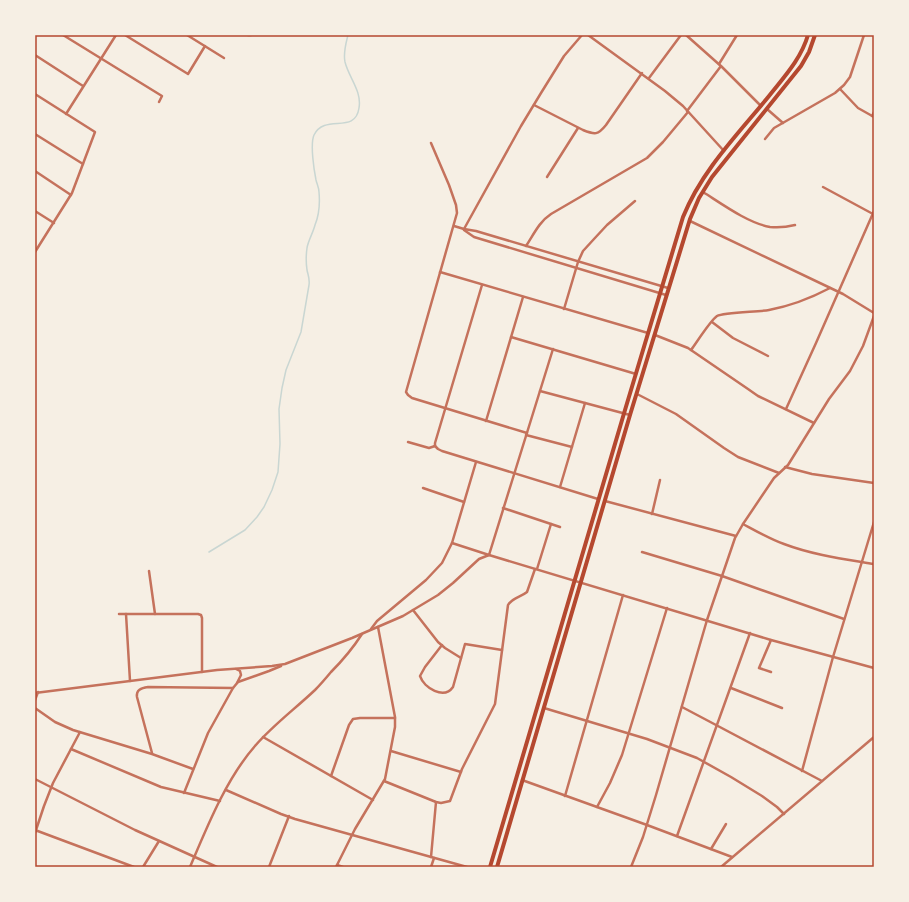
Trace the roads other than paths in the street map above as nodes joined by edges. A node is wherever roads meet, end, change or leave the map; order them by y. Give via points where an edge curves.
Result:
1 (63, 35) edge
2 (116, 35) edge
3 (125, 35) edge
4 (187, 35) edge
5 (582, 35) edge
6 (588, 35) edge
7 (681, 35) edge
8 (686, 35) edge
9 (737, 35) edge
10 (808, 35) edge
11 (815, 35) edge
12 (864, 35) edge
13 (205, 46) junction
14 (35, 55) edge
15 (224, 58) dead end
16 (101, 59) junction
17 (720, 65) junction
18 (642, 73) junction
19 (649, 78) junction
20 (83, 86) junction
21 (840, 89) junction
22 (35, 94) edge
23 (159, 102) dead end
24 (534, 105) junction
25 (761, 106) junction
26 (767, 109) junction
27 (688, 111) junction
28 (874, 112) edge
29 (66, 114) junction
30 (873, 116) edge
31 (784, 123) junction
32 (578, 128) junction
33 (35, 134) edge
34 (765, 139) dead end
35 (432, 143) dead end
36 (724, 151) junction
37 (83, 164) junction
38 (35, 172) edge
39 (547, 177) dead end
40 (823, 187) dead end
41 (703, 192) junction
42 (71, 195) junction
43 (635, 201) dead end
44 (874, 210) edge
45 (35, 211) edge
46 (873, 214) edge
47 (689, 221) junction
48 (54, 222) junction
49 (795, 225) dead end
50 (454, 226) junction
51 (464, 230) junction
52 (526, 246) junction
53 (35, 251) edge
54 (578, 262) junction
55 (576, 268) junction
56 (440, 272) junction
57 (482, 284) junction
58 (662, 287) junction
59 (668, 288) junction
60 (830, 288) junction
61 (839, 292) junction
62 (660, 293) junction
63 (666, 295) junction
64 (522, 297) junction
65 (564, 309) junction
66 (874, 313) edge
67 (874, 316) edge
68 (712, 322) junction
69 (648, 333) junction
70 (654, 335) junction
71 (511, 337) junction
72 (553, 349) junction
73 (691, 350) junction
74 (768, 356) dead end
75 (636, 374) junction
76 (540, 391) junction
77 (637, 394) junction
78 (584, 403) junction
79 (445, 408) junction
80 (786, 409) junction
81 (624, 414) junction
82 (630, 415) junction
83 (486, 421) junction
84 (814, 423) junction
85 (526, 434) junction
86 (408, 442) dead end
87 (435, 446) junction
88 (572, 447) junction
89 (476, 462) junction
90 (785, 468) junction
91 (514, 473) junction
92 (779, 473) junction
93 (660, 480) dead end
94 (874, 483) edge
95 (560, 487) junction
96 (423, 488) dead end
97 (598, 499) junction
98 (605, 501) junction
99 (464, 502) junction
100 (504, 508) junction
101 (652, 514) junction
102 (874, 522) edge
103 (551, 524) junction
104 (743, 524) junction
105 (560, 527) dead end
106 (736, 536) junction
107 (452, 542) junction
108 (642, 552) dead end
109 (489, 555) junction
110 (861, 562) junction
111 (874, 564) edge
112 (536, 569) junction
113 (149, 571) dead end
114 (722, 576) junction
115 (574, 580) junction
116 (581, 582) junction
117 (623, 595) junction
118 (667, 608) junction
119 (413, 610) junction
120 (119, 614) dead end
121 (126, 614) junction
122 (155, 614) junction
123 (844, 619) junction
124 (707, 620) junction
125 (378, 627) junction
126 (371, 630) junction
127 (750, 633) junction
128 (362, 634) junction
129 (770, 640) junction
130 (442, 645) junction
131 (502, 650) junction
132 (833, 657) junction
133 (461, 658) junction
134 (285, 664) junction
135 (874, 668) edge
136 (235, 669) junction
137 (202, 672) junction
138 (771, 672) dead end
139 (130, 680) junction
140 (237, 683) junction
141 (233, 688) junction
142 (731, 688) junction
143 (37, 693) edge
144 (35, 700) edge
145 (682, 707) junction
146 (35, 708) edge
147 (543, 708) junction
148 (782, 708) dead end
149 (395, 718) junction
150 (587, 721) junction
151 (717, 726) junction
152 (80, 732) junction
153 (629, 734) junction
154 (263, 737) junction
155 (874, 737) edge
156 (670, 747) junction
157 (71, 749) junction
158 (391, 751) junction
159 (152, 754) junction
160 (704, 762) junction
161 (193, 769) junction
162 (802, 771) junction
163 (461, 772) junction
164 (332, 776) junction
165 (35, 779) edge
166 (522, 780) junction
167 (384, 781) junction
168 (822, 781) junction
169 (51, 788) junction
170 (226, 790) junction
171 (184, 793) junction
172 (565, 796) junction
173 (373, 800) junction
174 (220, 801) junction
175 (436, 802) junction
176 (597, 808) junction
177 (784, 814) junction
178 (289, 816) junction
179 (726, 824) dead end
180 (647, 825) junction
181 (35, 831) edge
182 (352, 835) junction
183 (677, 836) junction
184 (159, 841) junction
185 (711, 849) junction
186 (195, 857) junction
187 (432, 857) junction
188 (732, 857) junction
189 (336, 866) edge
190 (134, 867) edge
191 (143, 867) edge
192 (190, 867) edge
193 (217, 867) edge
194 (269, 867) edge
195 (343, 867) edge
196 (431, 867) edge
197 (467, 867) edge
198 (490, 867) edge
199 (497, 867) edge
200 (631, 867) edge
201 (721, 867) edge

1 - 16 street
2 - 16 street
3 - 13 street via 188,74
4 - 13 street
5 - 24 street via 564,56
6 - 18 street
7 - 19 street
8 - 17 street
9 - 17 street
10 - 25 main road via 796,62
11 - 26 main road via 801,66
12 - 21 street via 850,77
13 - 15 street
14 - 20 street
16 - 20 street
16 - 23 street via 162,96
17 - 25 street
17 - 27 street
18 - 19 street
18 - 32 street via 600,132 590,133
19 - 27 street
20 - 29 street
21 - 30 street via 858,108
21 - 31 street
22 - 29 street
24 - 32 street
24 - 51 street
25 - 36 main road
26 - 31 street
26 - 41 main road via 718,168
27 - 36 street
27 - 52 street via 647,158 545,218
28 - 30 street
29 - 37 street via 95,132
31 - 34 street via 774,128
32 - 39 street
33 - 37 street
35 - 50 street via 457,210
36 - 58 main road via 704,176 686,210
37 - 42 street
38 - 42 street
40 - 46 street
41 - 47 main road
41 - 49 street via 741,216 763,225
42 - 48 street
43 - 54 street via 607,225 583,251
44 - 46 street
45 - 48 street
46 - 61 street
47 - 59 main road
47 - 60 street
48 - 53 street
50 - 51 street
50 - 56 street
51 - 52 street via 476,231
51 - 55 street via 474,238
52 - 54 street
54 - 55 street
54 - 58 street
55 - 62 street
55 - 65 street
56 - 57 street
56 - 79 street via 406,393 412,398
57 - 64 street
57 - 79 street
58 - 59 street
58 - 62 main road
59 - 63 main road
60 - 61 street
60 - 68 street via 791,304 768,310 720,315
61 - 66 street
61 - 80 street
62 - 63 street
62 - 69 main road
63 - 70 main road
64 - 65 street
64 - 71 street
65 - 69 street
67 - 84 street via 853,365
68 - 73 street
68 - 74 street via 733,338
69 - 75 main road
70 - 73 street
70 - 77 main road
71 - 72 street
71 - 83 street
72 - 75 street
72 - 76 street
73 - 80 street via 748,390
75 - 81 main road
76 - 78 street
76 - 85 street
77 - 82 main road
77 - 92 street via 676,414 738,456
78 - 81 street
78 - 88 street
79 - 83 street
79 - 87 street
80 - 84 street
81 - 82 street
81 - 97 main road
82 - 98 main road
83 - 85 street
84 - 90 street
85 - 88 street
85 - 91 street
86 - 87 street via 429,448
87 - 89 street via 442,451
88 - 95 street
89 - 91 street
89 - 99 street
90 - 92 street
90 - 94 street
91 - 95 street
91 - 100 street
92 - 104 street
93 - 101 street
95 - 97 street
96 - 99 street
97 - 115 main road
98 - 101 street
98 - 116 main road
99 - 107 street
100 - 103 street
100 - 109 street
101 - 106 street
102 - 110 street
103 - 105 street
103 - 112 street
104 - 106 street
104 - 110 street via 798,549
106 - 114 street
107 - 109 street
107 - 126 street via 434,573 377,621
108 - 114 street
109 - 112 street
109 - 119 street via 479,560 442,592
110 - 111 street
110 - 123 street
112 - 115 street
112 - 131 street via 526,593 509,603
113 - 122 street
114 - 123 street
114 - 124 street
115 - 116 street
115 - 198 main road
116 - 117 street
116 - 147 main road
117 - 118 street
117 - 150 street
118 - 124 street
118 - 153 street
119 - 125 street
119 - 130 street
120 - 121 street
121 - 122 street
121 - 139 street
122 - 137 street via 201,615
123 - 132 street
124 - 127 street
124 - 145 street
125 - 126 street
125 - 149 street
126 - 128 street
127 - 129 street
127 - 142 street
128 - 134 street
128 - 154 street via 350,652 322,683
129 - 132 street
129 - 138 street via 759,668
130 - 133 street
130 - 133 street via 420,675 428,687 442,692 451,689
131 - 133 street via 466,644
131 - 163 street via 495,704
132 - 135 street
132 - 162 street
134 - 136 street
134 - 140 street
136 - 137 street
136 - 140 street via 240,671 241,675
137 - 139 street
139 - 143 street
140 - 141 street
141 - 159 street via 141,688 137,697
141 - 161 street via 208,733
142 - 148 street
142 - 151 street
143 - 144 street
145 - 151 street
145 - 156 street
146 - 152 street via 55,722
147 - 150 street
147 - 166 main road
149 - 158 street
149 - 164 street via 352,720
150 - 153 street
150 - 172 street
151 - 160 street
151 - 162 street
152 - 157 street
152 - 159 street
153 - 156 street
153 - 176 street via 615,772
154 - 164 street
154 - 170 street via 243,761
155 - 168 street
156 - 160 street
156 - 180 street
157 - 169 street
157 - 171 street via 150,782
158 - 163 street
158 - 167 street
159 - 161 street
160 - 177 street via 762,796
160 - 183 street
161 - 171 street
162 - 168 street
163 - 175 street via 450,801
164 - 173 street
165 - 169 street
166 - 172 street
166 - 199 main road
167 - 173 street
167 - 175 street
168 - 177 street
169 - 181 street
169 - 184 street
170 - 174 street
170 - 178 street
171 - 174 street
172 - 176 street
173 - 182 street
174 - 186 street
175 - 187 street
176 - 180 street
177 - 188 street
178 - 182 street
178 - 194 street
179 - 185 street
180 - 183 street
180 - 200 street
181 - 190 street
182 - 187 street
182 - 189 street
183 - 185 street
184 - 186 street
184 - 191 street
185 - 188 street
186 - 192 street
186 - 193 street
187 - 196 street
187 - 197 street
188 - 201 street
189 - 195 street

